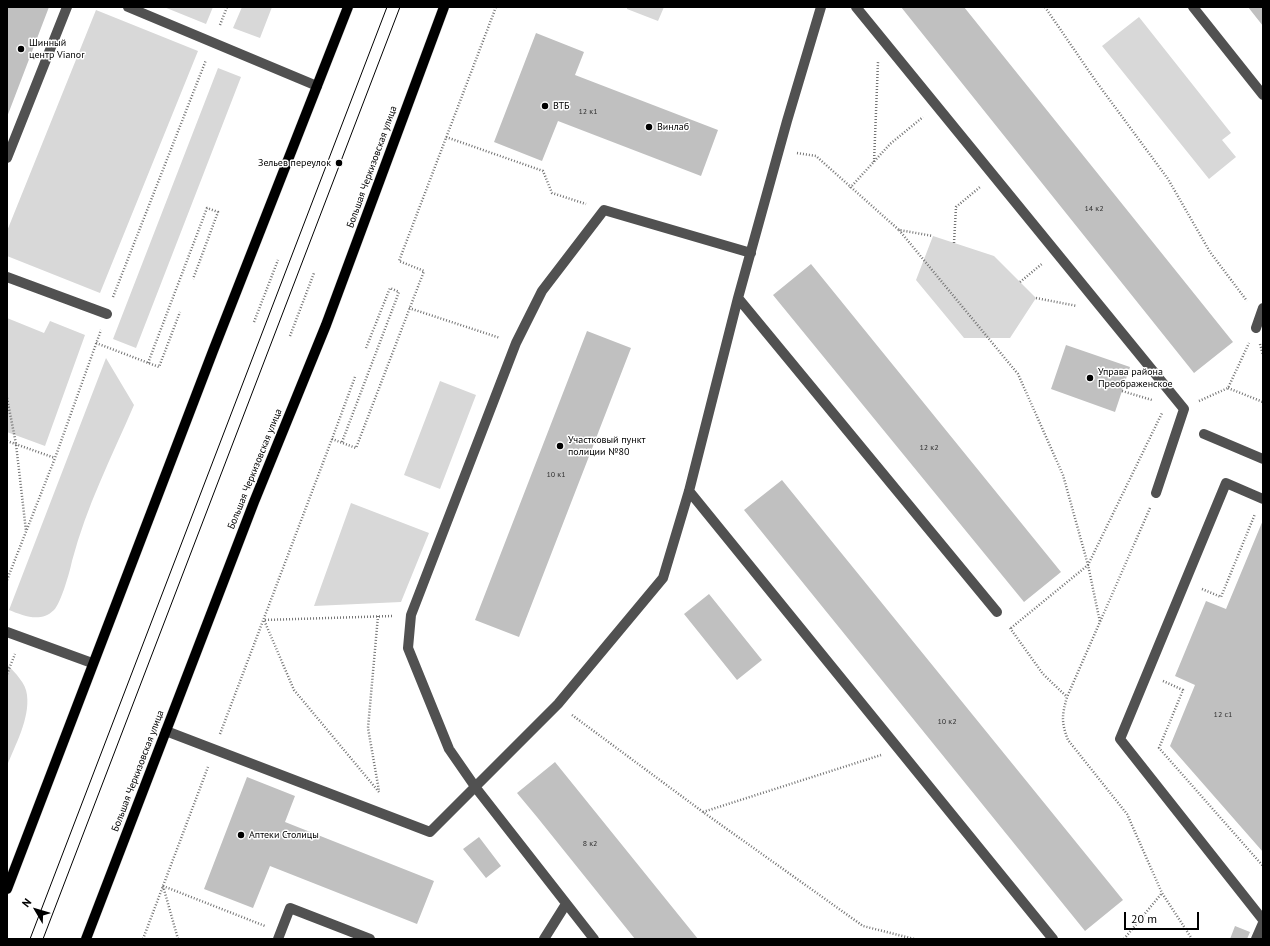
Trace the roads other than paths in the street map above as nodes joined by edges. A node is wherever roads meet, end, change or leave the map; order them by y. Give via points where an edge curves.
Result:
1 (67, 7) edge
2 (128, 7) edge
3 (348, 7) edge
4 (444, 7) edge
5 (821, 7) edge
6 (856, 7) edge
7 (1193, 7) edge
8 (317, 86) junction
9 (1263, 95) edge
10 (7, 158) edge
11 (751, 253) junction
12 (7, 277) edge
13 (738, 298) junction
14 (1261, 313) edge
15 (107, 314) road end
16 (1256, 328) road end
17 (1204, 434) dead end
18 (1263, 458) edge
19 (688, 491) junction
20 (1156, 493) road end
21 (1263, 499) edge
22 (997, 612) road end
23 (7, 632) edge
24 (92, 663) junction
25 (166, 731) junction
26 (476, 788) junction
27 (7, 889) edge
28 (566, 904) junction
29 (1263, 920) edge
30 (1263, 923) edge
31 (279, 935) edge
32 (86, 939) edge
33 (370, 939) edge
34 (544, 939) edge
35 (594, 939) edge
36 (1053, 939) edge
37 (1256, 939) edge

1 - 10 lane
2 - 8 lane
3 - 8 main road
4 - 25 main road, Большая Черкизовская улица via 326,325
5 - 11 lane
6 - 20 lane via 1184,409
7 - 9 lane
8 - 24 main road
11 - 13 lane
11 - 26 lane via 604,210 542,291 516,343 411,616 408,648 449,749
12 - 15 lane
13 - 19 lane
13 - 22 lane
14 - 16 lane
17 - 18 lane
19 - 26 lane via 663,578 558,704
19 - 36 lane
21 - 29 lane via 1226,483 1120,739
23 - 24 lane
24 - 27 main road
25 - 26 lane via 430,832
25 - 32 main road, Большая Черкизовская улица
26 - 28 lane
28 - 34 lane
28 - 35 lane
30 - 37 lane
31 - 33 lane via 290,908

